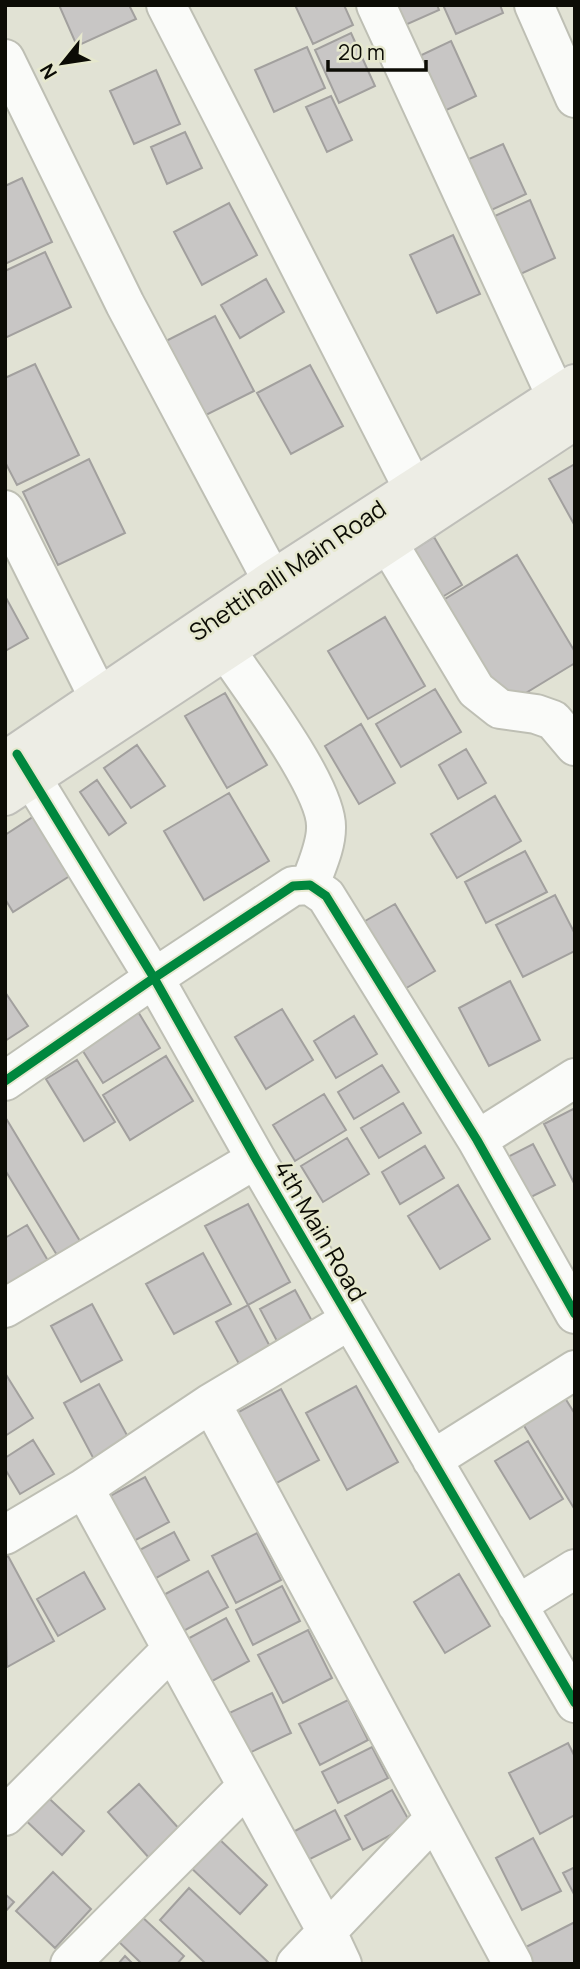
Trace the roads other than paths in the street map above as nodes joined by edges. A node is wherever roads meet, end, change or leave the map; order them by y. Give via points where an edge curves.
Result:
1 (166, 5) edge
2 (376, 5) edge
3 (534, 5) edge
4 (5, 59) edge
5 (575, 98) edge
6 (569, 400) edge
7 (412, 488) junction
8 (5, 510) edge
9 (388, 543) junction
10 (272, 580) junction
11 (226, 650) junction
12 (99, 698) junction
13 (571, 733) edge
14 (15, 772) edge
15 (310, 885) junction
16 (155, 978) junction
17 (575, 1078) edge
18 (5, 1081) edge
19 (477, 1140) junction
20 (256, 1159) junction
21 (5, 1308) edge
22 (575, 1314) edge
23 (350, 1320) junction
24 (575, 1370) edge
25 (211, 1403) junction
26 (432, 1460) junction
27 (83, 1488) junction
28 (5, 1535) edge
29 (575, 1569) edge
30 (517, 1605) junction
31 (172, 1649) junction
32 (575, 1703) edge
33 (247, 1786) junction
34 (5, 1816) edge
35 (434, 1819) junction
36 (335, 1948) edge
37 (70, 1964) edge
38 (296, 1964) edge
39 (513, 1964) edge

1 - 7 street
2 - 6 street
3 - 5 street
4 - 10 street via 125,304
6 - 7 main road, Shettihalli Main Road
6 - 9 main road, Shettihalli Main Road
7 - 10 main road, Shettihalli Main Road
8 - 12 street
9 - 11 main road, Shettihalli Main Road
9 - 13 street via 476,690 500,709 554,720
10 - 12 main road, Shettihalli Main Road
11 - 14 main road, Shettihalli Main Road
11 - 15 street via 306,771 325,810 327,829
12 - 14 main road, Shettihalli Main Road
14 - 16 street, 4th Main Road
15 - 16 street via 293,887
15 - 19 street via 326,896
16 - 18 street
16 - 20 street, 4th Main Road
17 - 19 street
19 - 22 street
20 - 21 street
20 - 23 street, 4th Main Road
23 - 25 street
23 - 26 street, 4th Main Road
24 - 26 street
25 - 27 street
25 - 35 street
26 - 30 street, 4th Main Road
27 - 28 street
27 - 31 street
29 - 30 street
30 - 32 street, 4th Main Road
31 - 33 street
31 - 34 street
33 - 36 street
33 - 37 street
35 - 36 street
35 - 39 street
36 - 38 street

